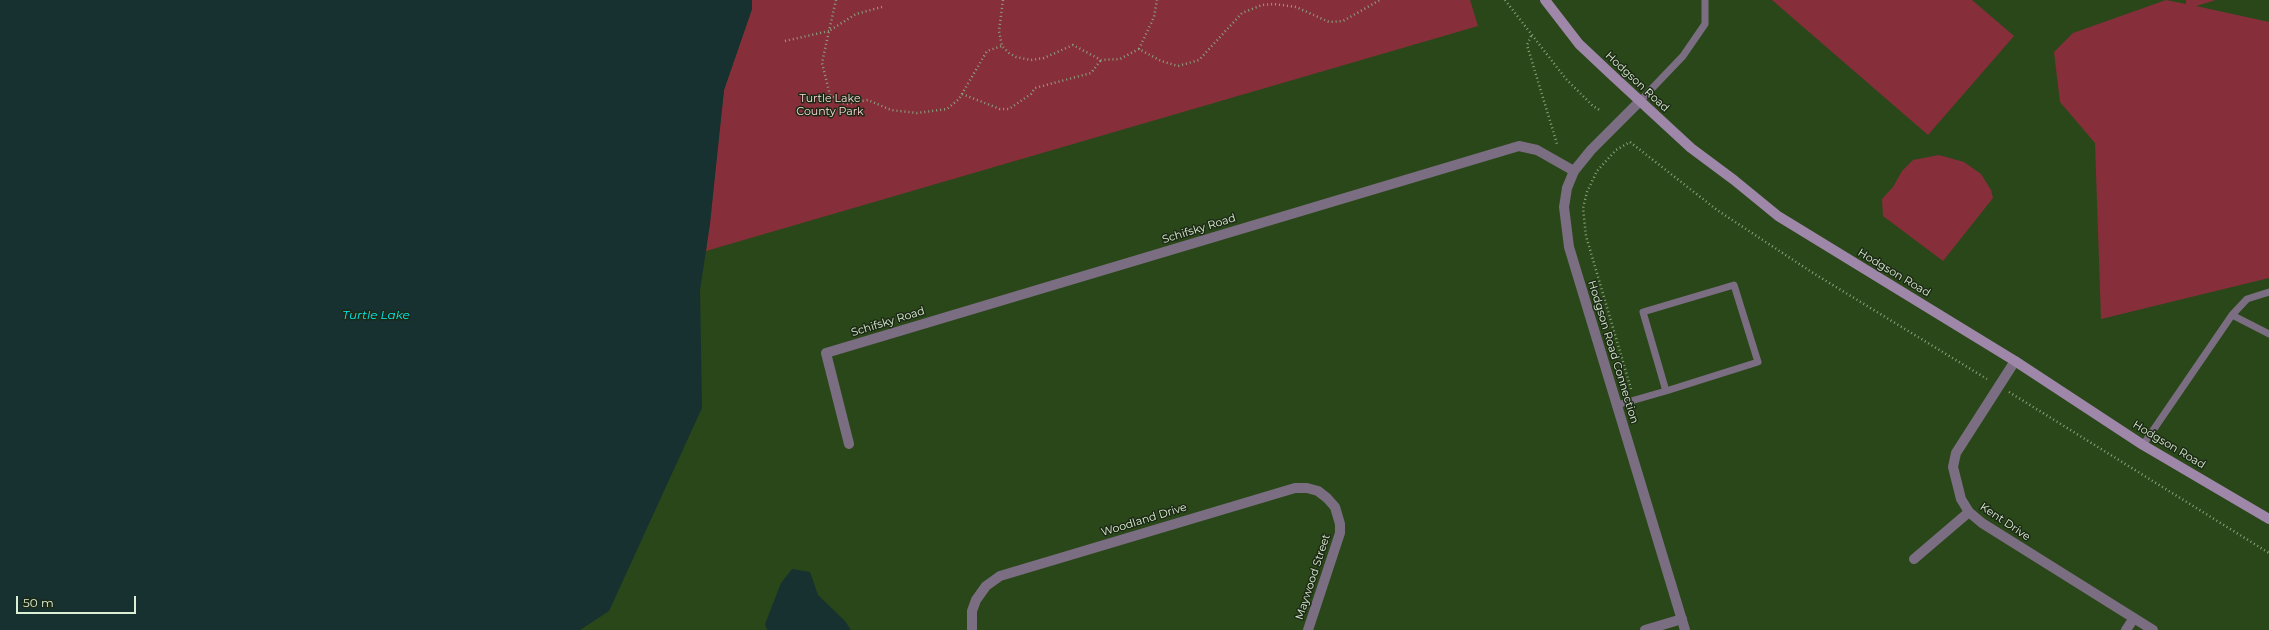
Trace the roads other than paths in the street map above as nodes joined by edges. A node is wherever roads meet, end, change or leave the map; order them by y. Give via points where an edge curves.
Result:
1 (1545, 0) edge
2 (1705, 0) edge
3 (1640, 102) junction
4 (1574, 171) junction
5 (2269, 292) edge
6 (2232, 315) junction
7 (2269, 334) edge
8 (2015, 361) junction
9 (1666, 391) junction
10 (1617, 405) junction
11 (849, 444) dead end
12 (2143, 445) junction
13 (1295, 488) joint
14 (1969, 512) junction
15 (2269, 519) edge
16 (1914, 559) dead end
17 (2134, 618) junction
18 (1682, 619) junction
19 (972, 630) edge
20 (1308, 630) edge
21 (1645, 630) edge
22 (1685, 630) edge
23 (2126, 630) edge
24 (2153, 630) edge

1 - 3 main road, Hodgson Road via 1579,44
2 - 3 lane via 1705,24 1683,56
3 - 4 street, Hodgson Road Connection via 1590,150
3 - 8 main road, Hodgson Road via 1691,148 1778,216
4 - 10 street, Hodgson Road Connection via 1567,188 1564,207 1569,247
4 - 11 street, Schifsky Road via 1537,150 1519,146 826,353
5 - 6 lane via 2247,299
6 - 7 lane
6 - 12 lane
8 - 12 main road, Hodgson Road
8 - 14 street, Kent Drive via 1956,453 1953,467 1956,483 1960,499
9 - 9 lane via 1758,362 1734,285 1643,312
9 - 10 lane
10 - 18 street, Hodgson Road Connection
12 - 15 main road, Hodgson Road
13 - 19 street, Woodland Drive via 1000,576 986,586 976,600 972,611
13 - 20 street, Maywood Street via 1312,490 1327,498 1335,507 1340,524 1340,533
14 - 16 street
14 - 17 street, Kent Drive via 1982,523
17 - 23 street
17 - 24 street, Kent Drive
18 - 21 street
18 - 22 street, Hodgson Road Connection

